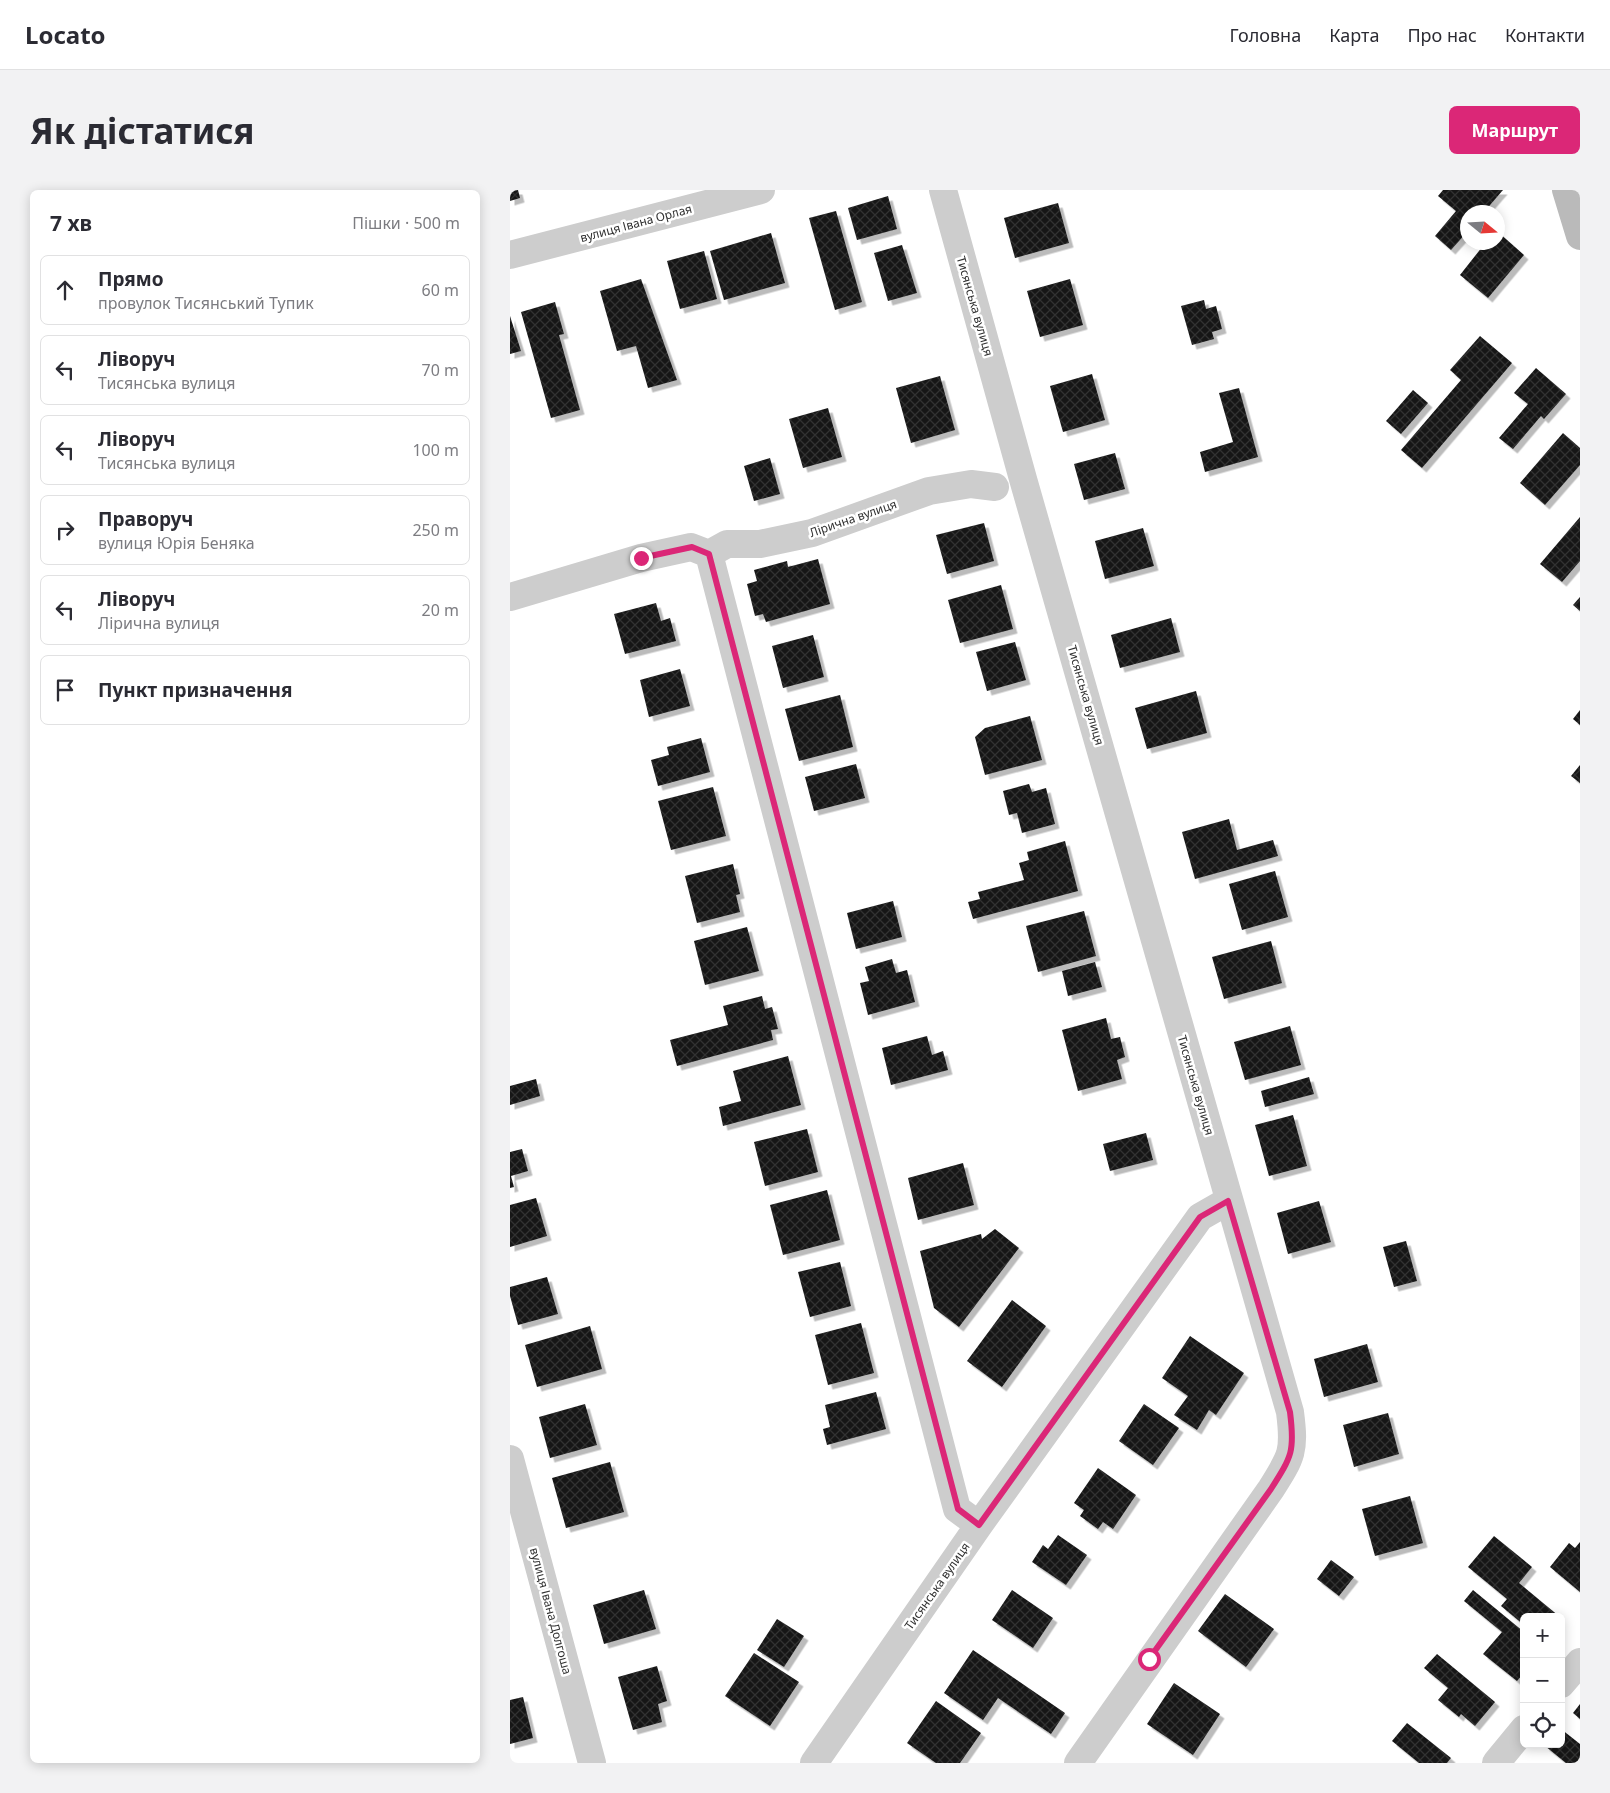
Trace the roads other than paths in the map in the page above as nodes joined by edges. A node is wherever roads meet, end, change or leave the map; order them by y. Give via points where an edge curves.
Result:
1 (761, 190) edge
2 (943, 190) edge
3 (1566, 190) edge
4 (1580, 236) edge
5 (510, 255) edge
6 (995, 487) dead end
7 (709, 554) junction
8 (510, 597) edge
9 (1228, 1201) junction
10 (510, 1460) edge
11 (979, 1525) junction
12 (1580, 1662) edge
13 (1565, 1679) edge
14 (1520, 1734) edge
15 (592, 1763) edge
16 (814, 1763) edge
17 (1078, 1763) edge
18 (1496, 1763) edge

1 - 5 street, вулиця Івана Орлая
2 - 9 street, Тисянська вулиця
3 - 4 main road
6 - 7 street, Лірична вулиця via 971,484 929,491 812,533 760,544 727,544
7 - 8 street via 692,547 641,558
7 - 11 street via 958,1509
9 - 11 street, Тисянська вулиця via 1200,1217
9 - 17 street, Тисянська вулиця via 1290,1412 1291,1453 1271,1489
10 - 15 street, вулиця Івана Долгоша
11 - 16 street, Тисянська вулиця
12 - 13 street
14 - 18 street

